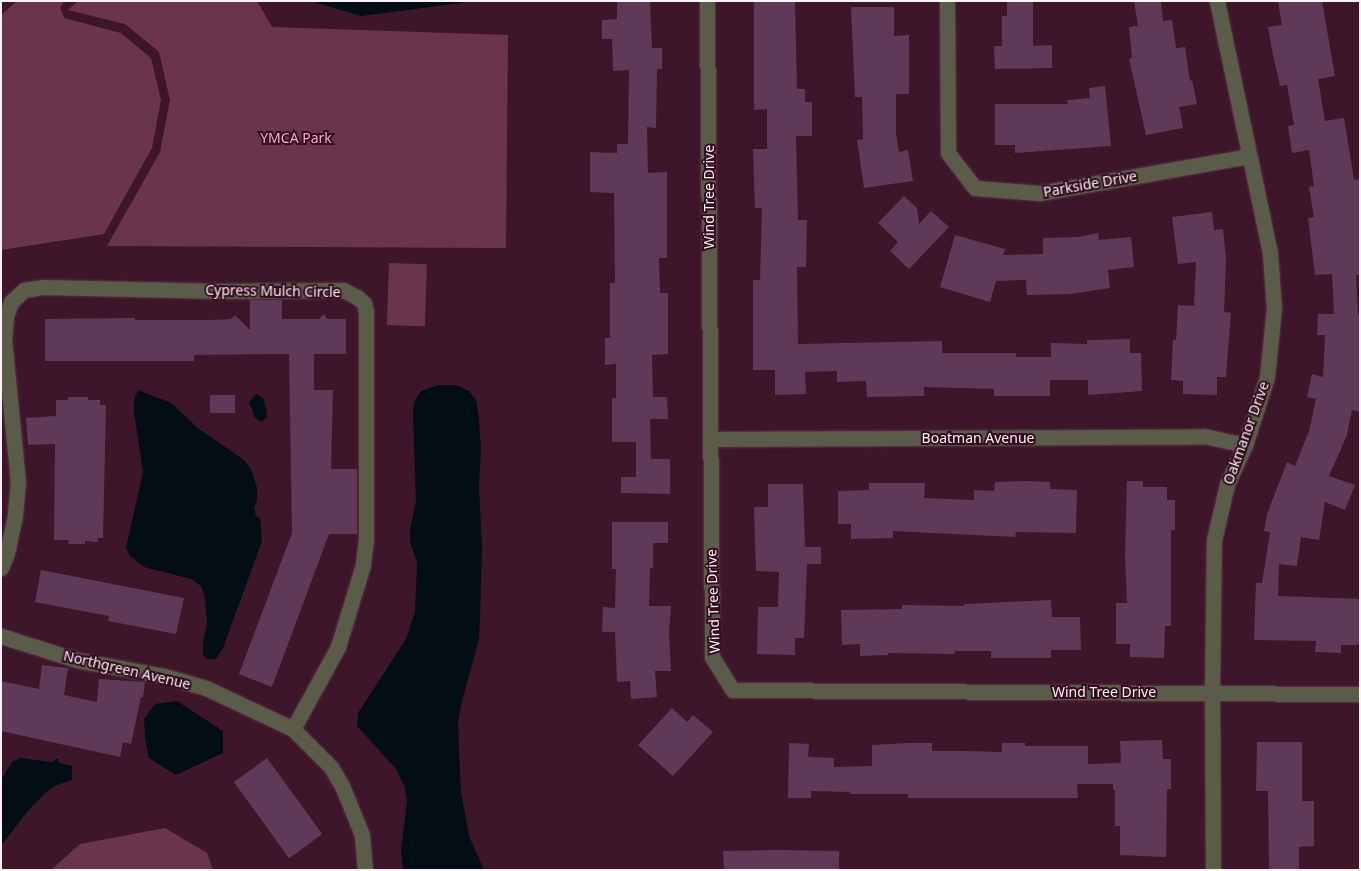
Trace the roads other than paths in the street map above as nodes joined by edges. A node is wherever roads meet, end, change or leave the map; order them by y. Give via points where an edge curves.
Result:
1 (707, 1) edge
2 (947, 1) edge
3 (1217, 1) edge
4 (1249, 156) junction
5 (710, 439) junction
6 (1245, 445) junction
7 (1, 568) edge
8 (1, 636) edge
9 (1212, 693) junction
10 (1360, 694) edge
11 (293, 729) junction
12 (365, 870) edge
13 (1214, 870) edge

1 - 5 street, Wind Tree Drive
2 - 4 street, Parkside Drive via 948,153 975,188 1040,193
3 - 4 street, Oakmanor Drive
4 - 6 street, Oakmanor Drive via 1270,253 1274,308 1267,377
5 - 6 street, Boatman Avenue via 1204,436
5 - 9 street, Wind Tree Drive via 712,657 733,690
6 - 9 street, Oakmanor Drive via 1227,484 1214,540
7 - 11 street, Cypress Mulch Circle via 8,552 18,482 4,340 11,302 24,290 42,287 343,290 357,297 364,303 366,312 366,539 363,565 338,647
8 - 11 street, Northgreen Avenue via 77,660 164,676 206,688
9 - 10 street, Wind Tree Drive
9 - 13 street, Oakmanor Drive
11 - 12 street, Northgreen Avenue via 331,767 343,788 362,836

